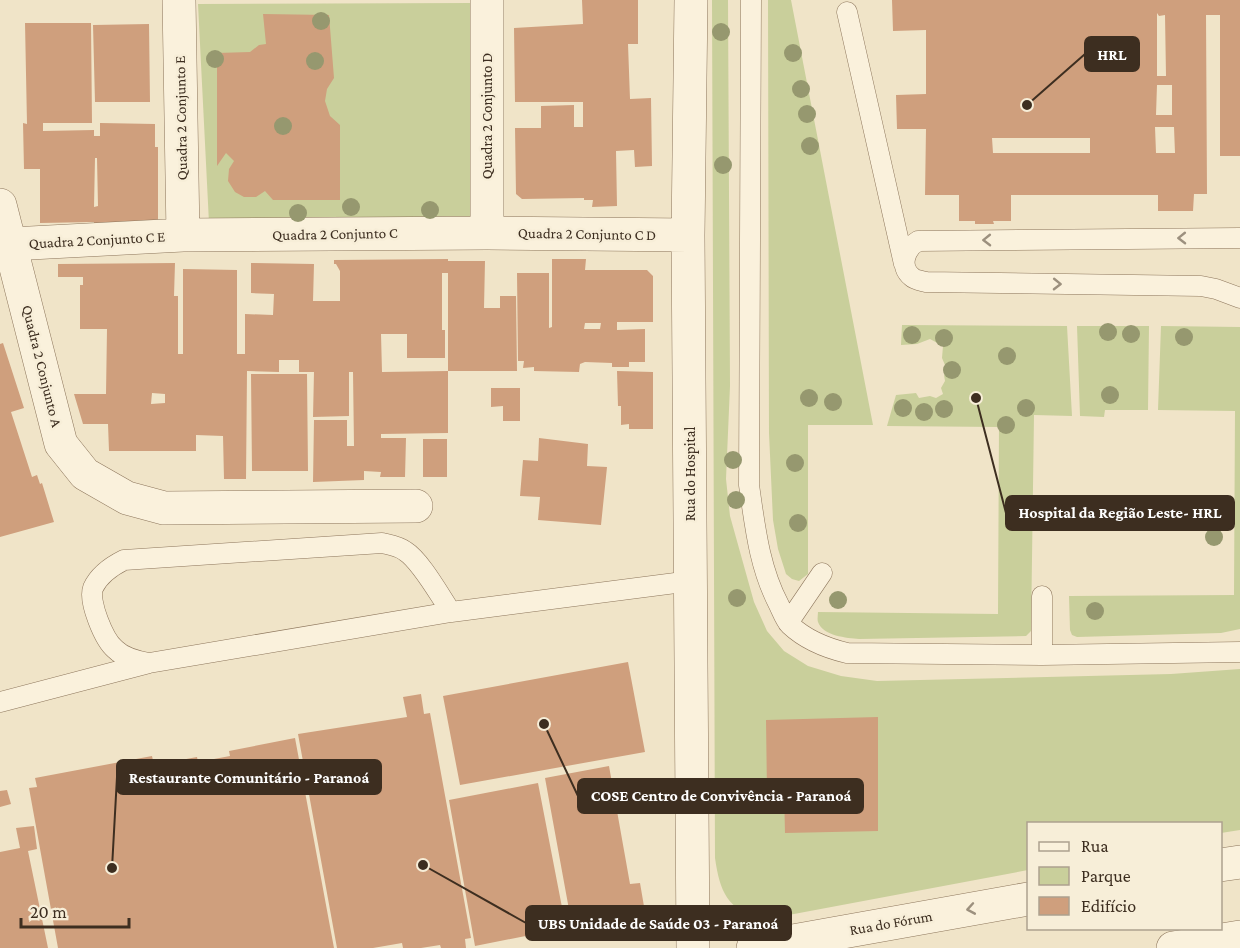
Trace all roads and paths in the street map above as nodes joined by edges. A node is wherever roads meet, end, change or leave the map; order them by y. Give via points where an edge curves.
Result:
1 (179, 0) edge
2 (487, 0) edge
3 (691, 0) edge
4 (751, 0) edge
5 (847, 12) dead end
6 (0, 206) edge
7 (487, 233) junction
8 (183, 235) junction
9 (688, 235) junction
10 (1240, 238) edge
11 (11, 244) junction
12 (905, 266) junction
13 (1240, 298) edge
14 (416, 506) dead end
15 (822, 573) dead end
16 (691, 581) junction
17 (1042, 596) dead end
18 (451, 612) junction
19 (788, 624) junction
20 (1240, 652) edge
21 (1042, 655) junction
22 (149, 663) junction
23 (0, 702) edge
24 (1240, 862) edge
25 (1222, 865) edge
26 (1027, 898) edge
27 (1240, 937) edge
28 (1186, 940) edge
29 (693, 948) edge
30 (753, 948) edge

1 - 8 street, Quadra 2 Conjunto E
2 - 7 street, Quadra 2 Conjunto D
3 - 9 street, Rua do Hospital
4 - 19 lane via 749,485 758,547 771,590
5 - 12 lane
6 - 11 street, Quadra 2 Conjunto A
7 - 8 street, Quadra 2 Conjunto C
7 - 9 street, Quadra 2 Conjunto C D
8 - 11 street, Quadra 2 Conjunto C E
9 - 16 street, Rua do Hospital
10 -> 12 lane via 918,241 905,255
11 - 14 street, Quadra 2 Conjunto A via 61,444 85,474 127,498 164,508
12 -> 13 lane via 912,277 926,282 1201,286
15 - 19 lane
16 - 18 lane
16 - 29 street, Rua do Hospital
17 - 21 lane
18 - 22 lane
18 - 22 lane via 408,552 382,543 124,560 101,576 93,590 93,605 106,639 115,650
19 - 21 lane via 811,641 847,653
20 - 21 lane
22 - 23 lane
24 - 25 street
26 -> 30 street, Rua do Fórum
27 - 28 street

